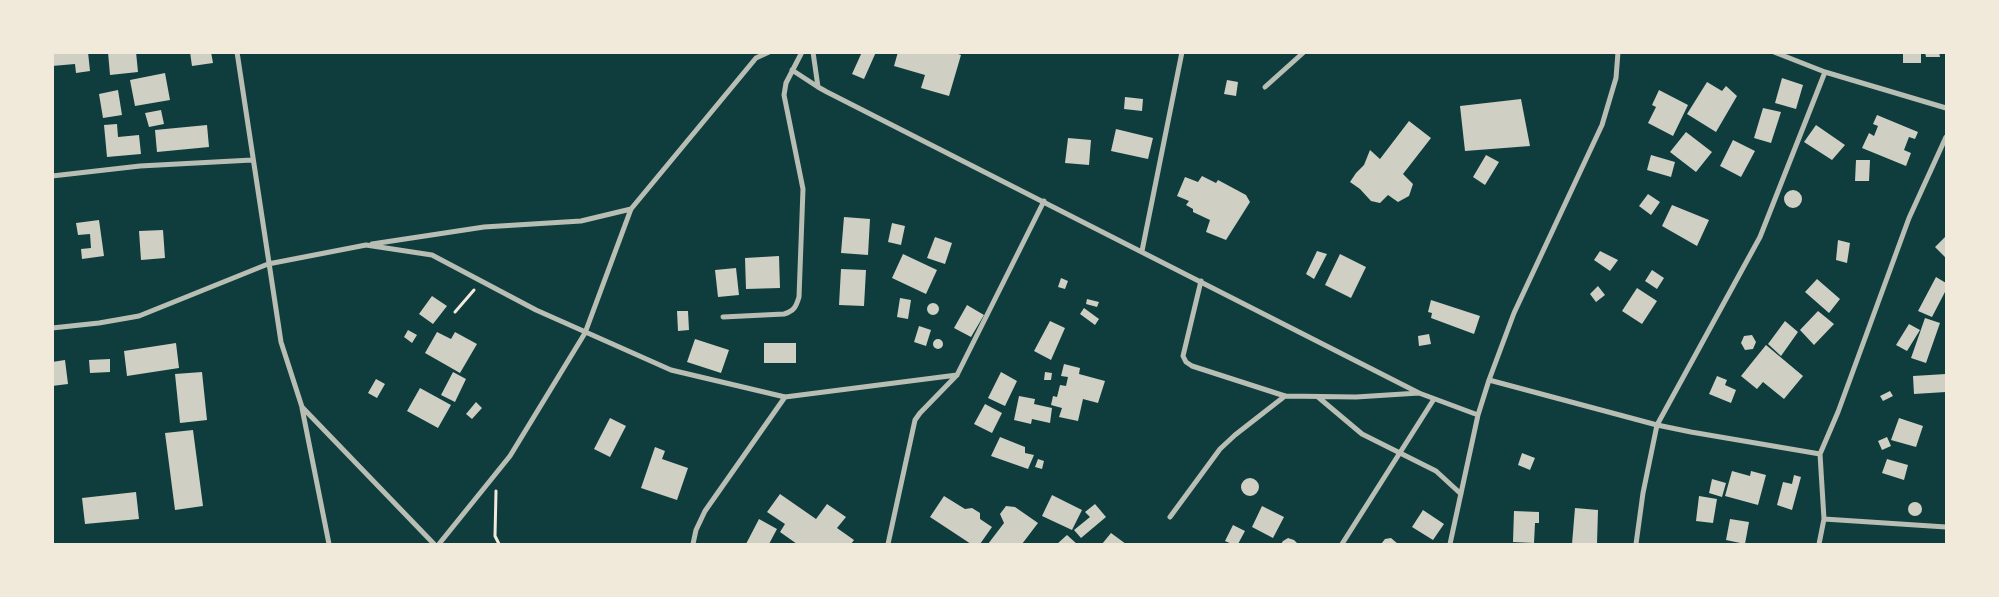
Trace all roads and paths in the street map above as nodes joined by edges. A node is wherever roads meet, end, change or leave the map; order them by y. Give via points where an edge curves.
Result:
1 (237, 52) edge
2 (769, 52) edge
3 (802, 52) edge
4 (814, 52) edge
5 (1182, 52) edge
6 (1304, 52) edge
7 (1618, 52) edge
8 (1774, 52) edge
9 (792, 70) junction
10 (1825, 72) junction
11 (818, 87) junction
12 (1265, 87) dead end
13 (1946, 108) edge
14 (1946, 137) edge
15 (252, 160) junction
16 (52, 176) edge
17 (1044, 201) junction
18 (631, 209) junction
19 (366, 245) junction
20 (1142, 251) junction
21 (268, 264) junction
22 (480, 281) junction
23 (1201, 281) junction
24 (455, 312) dead end
25 (723, 317) dead end
26 (52, 328) edge
27 (585, 333) junction
28 (957, 375) junction
29 (1489, 380) junction
30 (1419, 393) junction
31 (1285, 396) junction
32 (1317, 396) junction
33 (785, 397) junction
34 (1434, 399) junction
35 (302, 407) junction
36 (1478, 415) junction
37 (1657, 425) junction
38 (1400, 453) junction
39 (1820, 454) junction
40 (496, 473) junction
41 (1461, 494) junction
42 (1170, 517) dead end
43 (1824, 519) junction
44 (1946, 527) edge
45 (329, 544) edge
46 (434, 544) edge
47 (439, 544) edge
48 (499, 544) edge
49 (692, 544) edge
50 (888, 544) edge
51 (1342, 544) edge
52 (1450, 544) edge
53 (1636, 544) edge
54 (1818, 544) edge

1 - 15 street
2 - 18 street via 756,58
3 - 9 street
4 - 11 street
5 - 20 street
6 - 12 street
7 - 29 street via 1616,78 1602,125 1514,313
8 - 10 street
9 - 11 street
9 - 25 street via 784,95 803,189 797,306 784,314
10 - 13 street
10 - 37 street via 1760,237
11 - 17 street
14 - 39 street via 1909,218
15 - 16 street via 140,166
15 - 21 street
17 - 20 street
17 - 28 street
18 - 19 street via 581,221 484,227
18 - 27 street
19 - 21 street
19 - 22 street via 432,256
20 - 23 street
21 - 26 street via 139,316
21 - 35 street via 281,342
22 - 24 path
22 - 27 street
23 - 30 street
23 - 31 street via 1184,350 1186,362
27 - 33 street via 671,370
27 - 40 street via 510,456
28 - 33 street
28 - 50 street via 915,420
29 - 36 street
29 - 37 street
30 - 32 street
30 - 34 street
31 - 32 street
31 - 42 street via 1220,448
32 - 38 street via 1362,434
33 - 49 street via 705,511
34 - 36 street
34 - 38 street
35 - 45 street
35 - 46 street
36 - 41 street
37 - 39 street
37 - 53 street
38 - 41 street via 1436,471
38 - 51 street
39 - 43 street
40 - 47 street
40 - 48 path via 495,536
41 - 52 street
43 - 44 street
43 - 54 street

